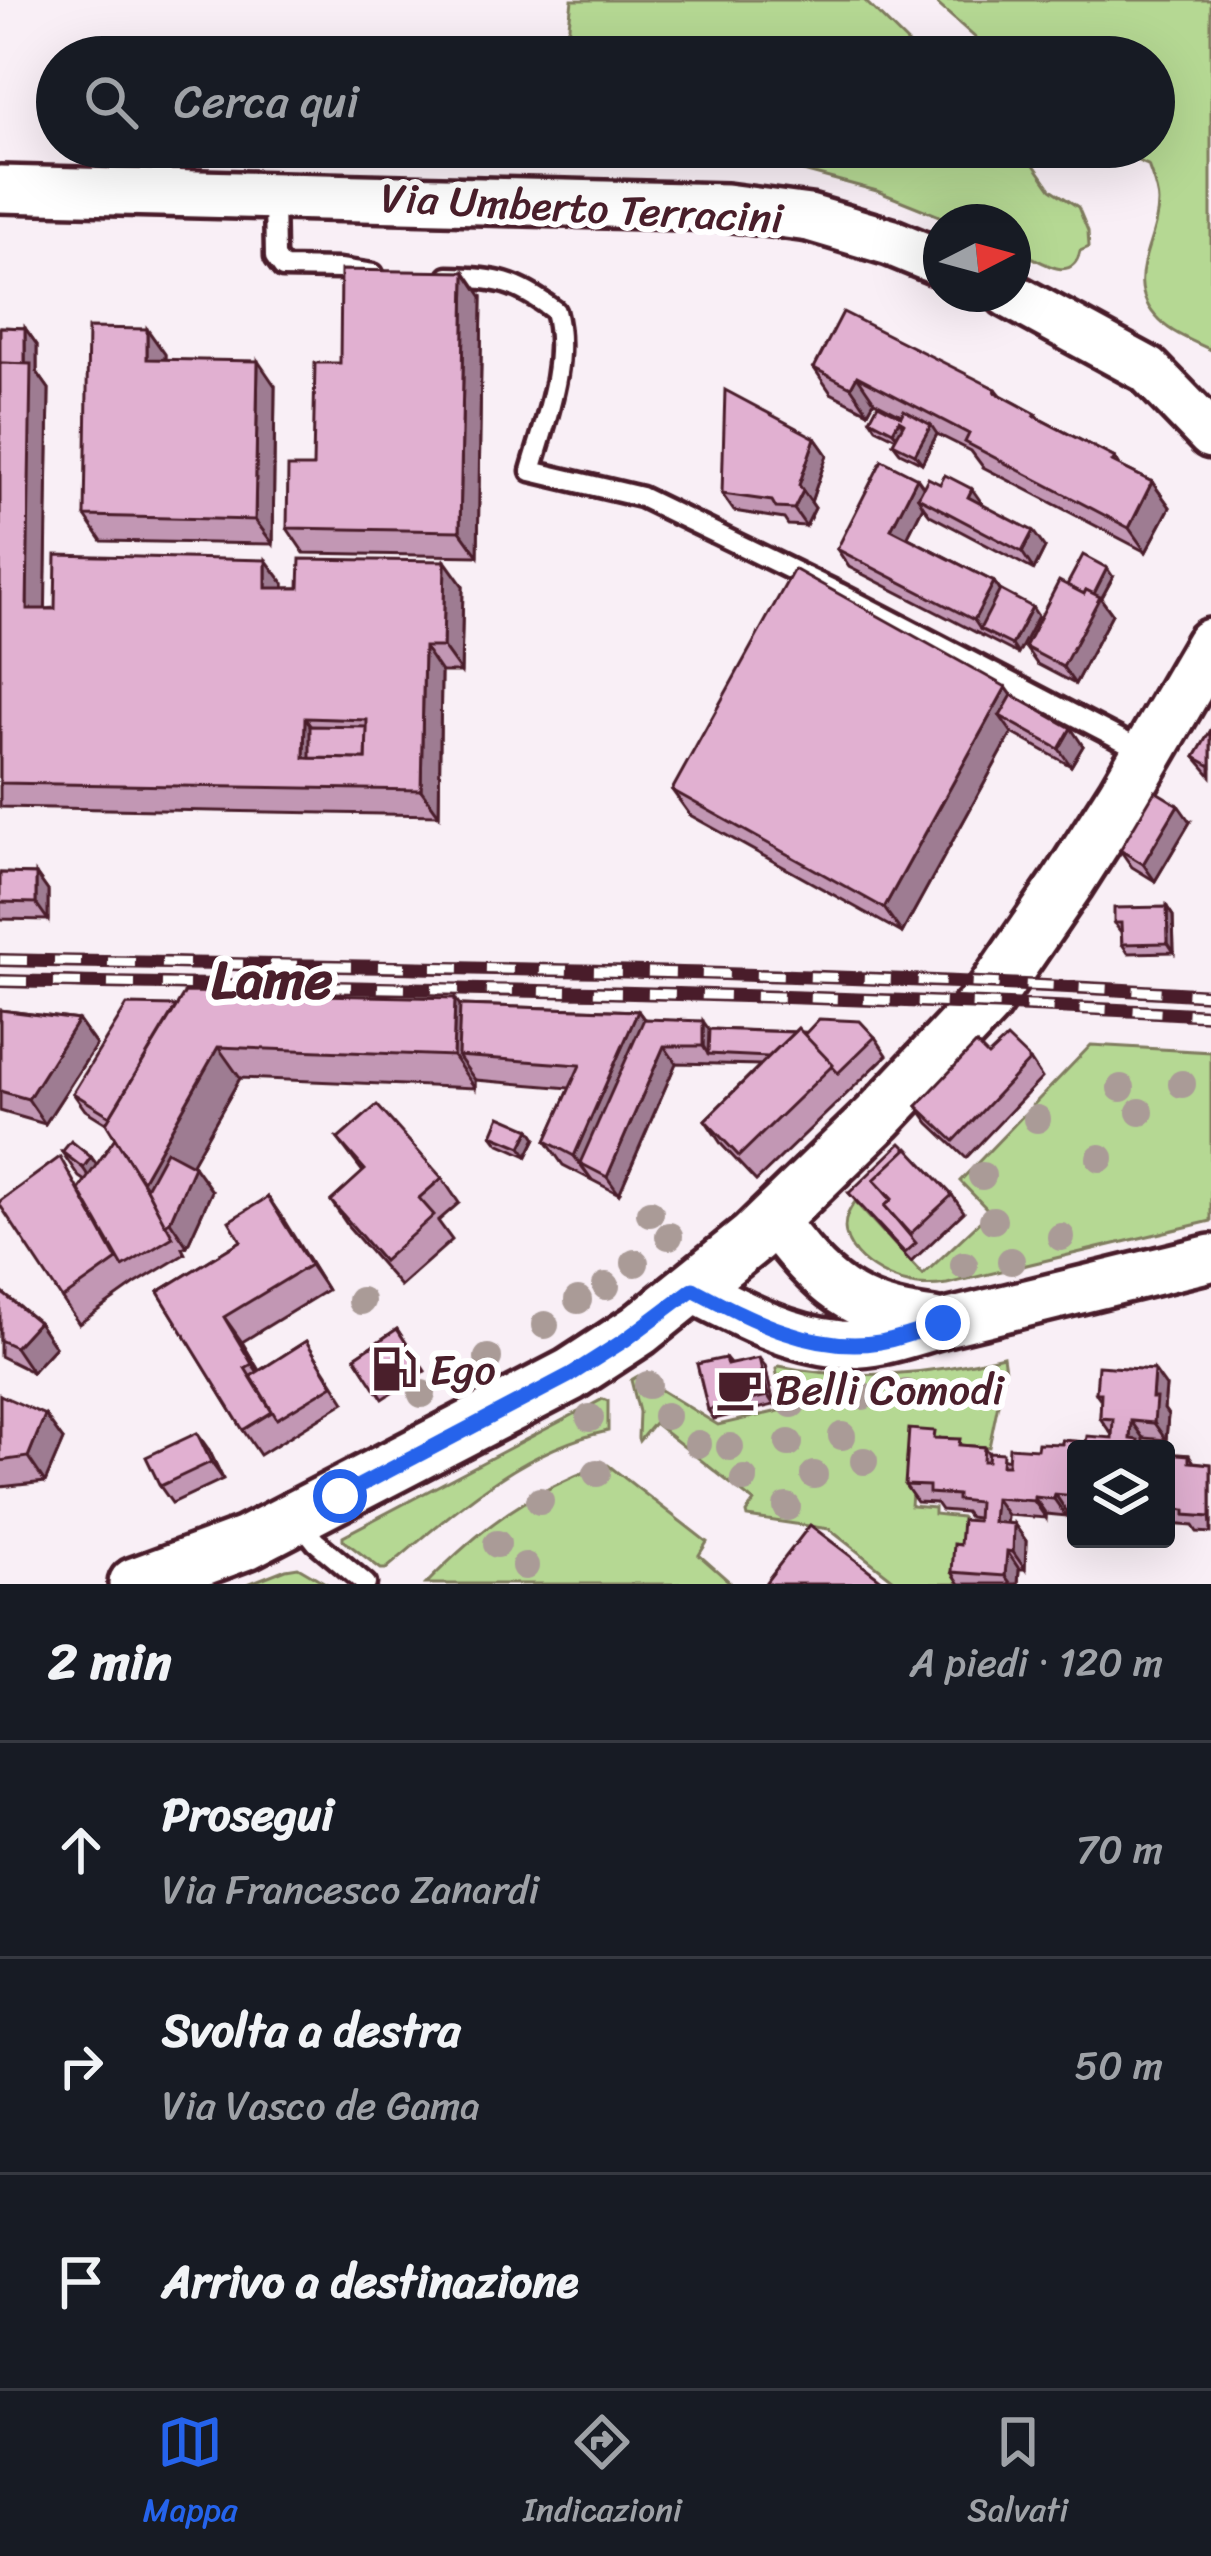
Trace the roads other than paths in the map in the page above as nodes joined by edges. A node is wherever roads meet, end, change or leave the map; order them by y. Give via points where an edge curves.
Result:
1 (0, 189) edge
2 (274, 195) junction
3 (923, 256) edge
4 (396, 275) edge
5 (437, 276) edge
6 (1031, 306) edge
7 (1148, 370) junction
8 (1211, 386) edge
9 (1211, 435) edge
10 (1211, 645) edge
11 (1147, 753) junction
12 (773, 1220) junction
13 (1211, 1258) edge
14 (693, 1289) junction
15 (943, 1323) junction
16 (297, 1517) junction
17 (135, 1584) edge
18 (366, 1584) edge

1 - 2 street, Via Umberto Terracini
2 - 3 street, Via Umberto Terracini via 726,207 809,218
2 - 4 lane via 274,257 284,268
5 - 11 lane via 503,280 555,311 554,392 531,471 640,497
6 - 7 street
7 - 8 street
7 - 9 street
10 - 11 main road
11 - 12 main road via 985,1003
12 - 14 main road
12 - 15 street via 846,1297
13 - 15 street
14 - 15 street via 765,1325 837,1343 879,1342
14 - 16 main road via 570,1375
16 - 17 main road
16 - 18 lane

